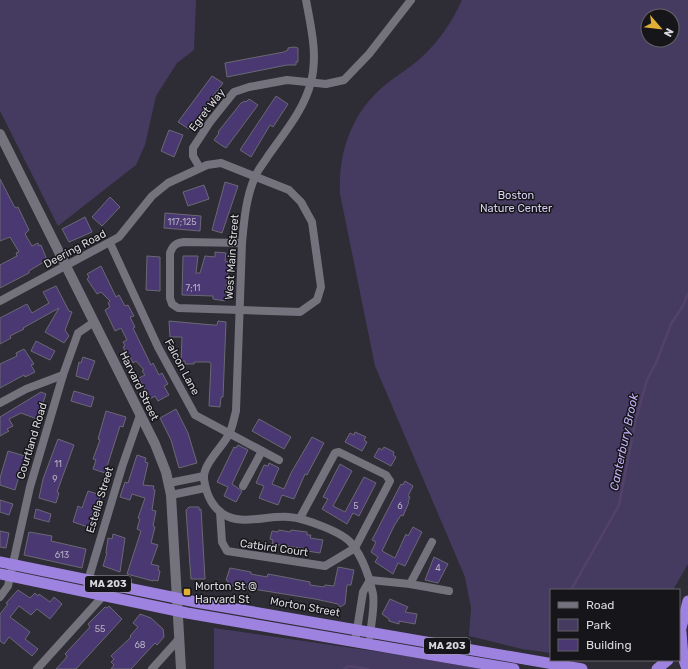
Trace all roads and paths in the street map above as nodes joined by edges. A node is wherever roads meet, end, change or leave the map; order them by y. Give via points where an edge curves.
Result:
1 (306, 0) edge
2 (411, 0) edge
3 (311, 83) junction
4 (0, 134) edge
5 (200, 168) junction
6 (255, 176) junction
7 (110, 243) junction
8 (242, 243) junction
9 (65, 267) junction
10 (0, 301) edge
11 (240, 309) junction
12 (94, 322) junction
13 (63, 375) junction
14 (0, 403) edge
15 (140, 415) junction
16 (230, 432) junction
17 (262, 451) junction
18 (279, 460) dead end
19 (204, 476) junction
20 (169, 483) junction
21 (243, 486) dead end
22 (206, 488) junction
23 (171, 495) junction
24 (220, 512) junction
25 (300, 518) junction
26 (432, 542) dead end
27 (355, 548) junction
28 (0, 562) edge
29 (14, 565) junction
30 (5, 575) edge
31 (88, 580) junction
32 (370, 580) junction
33 (410, 584) junction
34 (449, 591) dead end
35 (85, 592) junction
36 (103, 596) junction
37 (0, 597) edge
38 (176, 598) junction
39 (688, 601) edge
40 (177, 611) junction
41 (357, 630) junction
42 (370, 632) junction
43 (680, 634) edge
44 (179, 639) junction
45 (355, 642) junction
46 (369, 645) junction
47 (667, 661) edge
48 (37, 669) edge
49 (152, 669) edge
50 (181, 669) edge
51 (514, 669) edge
52 (582, 669) edge
53 (657, 669) edge
54 (687, 669) edge

1 - 3 street, West Main Street via 314,48
2 - 3 street via 369,54 344,80 334,83
3 - 5 street, Egret Way via 287,80 234,92 193,148 193,156
3 - 6 street, West Main Street via 293,121
4 - 9 main road, Harvard Street
5 - 6 street, Deering Road via 221,163
5 - 7 street, Deering Road via 168,183 152,196 119,237
6 - 8 street, West Main Street via 245,216
6 - 11 street, Deering Road via 289,190 301,202 312,222 321,287 317,300 300,312
7 - 9 street, Deering Road
7 - 16 street, Falcon Lane via 158,347 195,415
8 - 11 street, West Main Street
8 - 11 street, Deering Road via 184,242 177,243 170,253 172,304 178,308
9 - 10 street, Deering Road
9 - 12 main road, Harvard Street
11 - 16 street, West Main Street via 236,411
12 - 13 street, Courtland Road via 78,333
12 - 15 main road, Harvard Street
13 - 14 street via 44,381
13 - 29 street, Courtland Road via 30,486
15 - 20 main road, Harvard Street via 155,444
15 - 31 street, Estella Street
16 - 17 street, Falcon Lane
16 - 19 street, West Main Street
17 - 18 street, Falcon Lane
17 - 21 street
19 - 20 street
19 - 22 street
20 - 23 main road, Harvard Street
22 - 23 street
22 - 24 street via 207,496
23 - 38 main road, Harvard Street
24 - 25 street via 230,518 242,519 272,516
24 - 27 street, Catbird Court via 222,542 231,553 325,566
25 - 27 street via 315,522 351,542
25 - 27 street via 335,453 339,452 386,475 390,481 389,485
26 - 33 street
27 - 32 street
28 - 29 highway, Morton Street / MA 203
29 - 30 street, Courtland Road
29 - 31 highway, Morton Street / MA 203
30 - 35 highway, MA 203
30 - 37 street, Courtland Road via 8,589
31 - 35 street, Estella Street
31 - 38 highway, Morton Street / MA 203
32 - 33 street
32 - 41 street via 363,592
32 - 42 street via 373,596
33 - 34 street
35 - 36 highway, MA 203
36 - 40 highway, MA 203
36 - 48 street
38 - 40 main road, Harvard Street
38 - 41 highway, Morton Street / MA 203
39 - 43 highway
40 - 44 main road, Harvard Street
40 - 45 highway, MA 203
41 - 42 highway, Morton Street / MA 203
41 - 45 street
42 - 46 street
42 - 52 highway, Morton Street / MA 203
43 - 54 highway
44 - 49 street
44 - 50 main road, Harvard Street
45 - 46 highway, MA 203
46 - 51 highway, MA 203
47 - 53 highway

